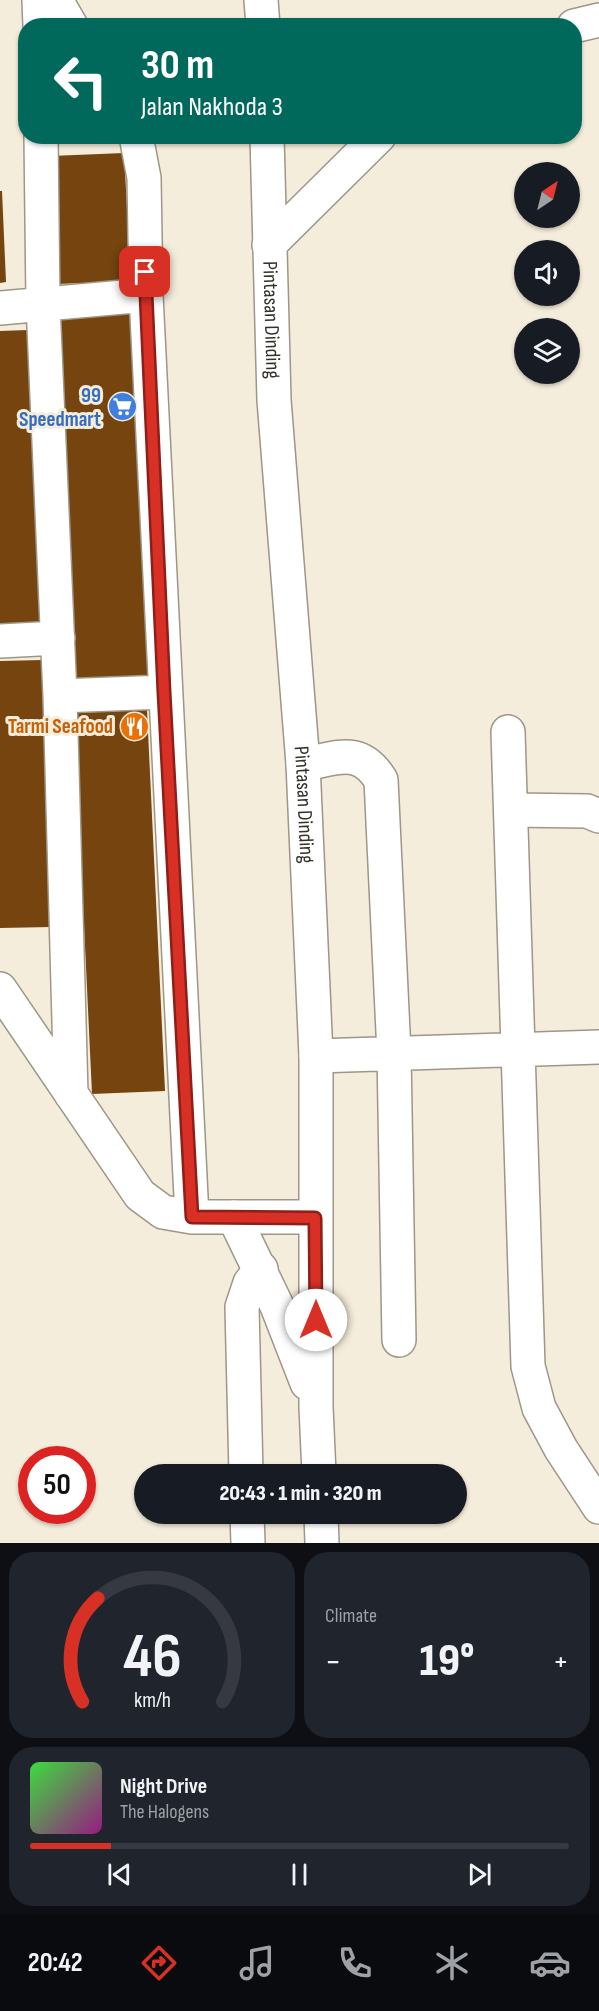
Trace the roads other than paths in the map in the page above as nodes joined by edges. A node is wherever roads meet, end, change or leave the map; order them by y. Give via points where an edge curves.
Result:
1 (39, 0) edge
2 (56, 0) edge
3 (40, 18) edge
4 (66, 18) edge
5 (599, 20) edge
6 (582, 25) edge
7 (41, 144) edge
8 (138, 144) edge
9 (267, 144) edge
10 (371, 144) edge
11 (269, 245) junction
12 (146, 296) junction
13 (43, 304) junction
14 (0, 308) edge
15 (58, 638) junction
16 (0, 641) edge
17 (164, 692) junction
18 (60, 696) junction
19 (508, 732) dead end
20 (303, 764) junction
21 (510, 810) junction
22 (599, 816) edge
23 (0, 989) edge
24 (599, 1047) edge
25 (519, 1048) junction
26 (394, 1053) junction
27 (316, 1056) junction
28 (71, 1094) junction
29 (192, 1217) junction
30 (234, 1217) junction
31 (315, 1218) junction
32 (261, 1269) junction
33 (399, 1340) dead end
34 (316, 1407) junction
35 (246, 1464) edge
36 (319, 1464) edge
37 (599, 1508) edge
38 (247, 1524) edge
39 (321, 1524) edge
40 (248, 1543) edge
41 (322, 1543) edge

1 - 3 street
2 - 4 street
5 - 6 street
7 - 13 street
8 - 12 street via 144,178
9 - 11 street, Pintasan Dinding
10 - 11 street
11 - 20 street, Pintasan Dinding via 273,400
12 - 13 street
12 - 17 street
13 - 14 street
13 - 15 street
15 - 16 street
15 - 18 street
17 - 18 street
17 - 29 street
18 - 28 street
19 - 21 street
20 - 26 street via 354,756 374,769 381,780
20 - 27 street, Pintasan Dinding
21 - 22 street via 587,811
21 - 25 street
23 - 28 street
24 - 25 street
25 - 26 street
25 - 37 street via 528,1366 539,1408
26 - 27 street
26 - 33 street
27 - 31 street, Pintasan Dinding
28 - 29 street via 140,1195 163,1212
29 - 30 street
30 - 31 street
30 - 32 street
31 - 34 street, Pintasan Dinding
32 - 34 street
32 - 35 street via 250,1283 242,1307
34 - 36 street, Pintasan Dinding
38 - 40 street
39 - 41 street

